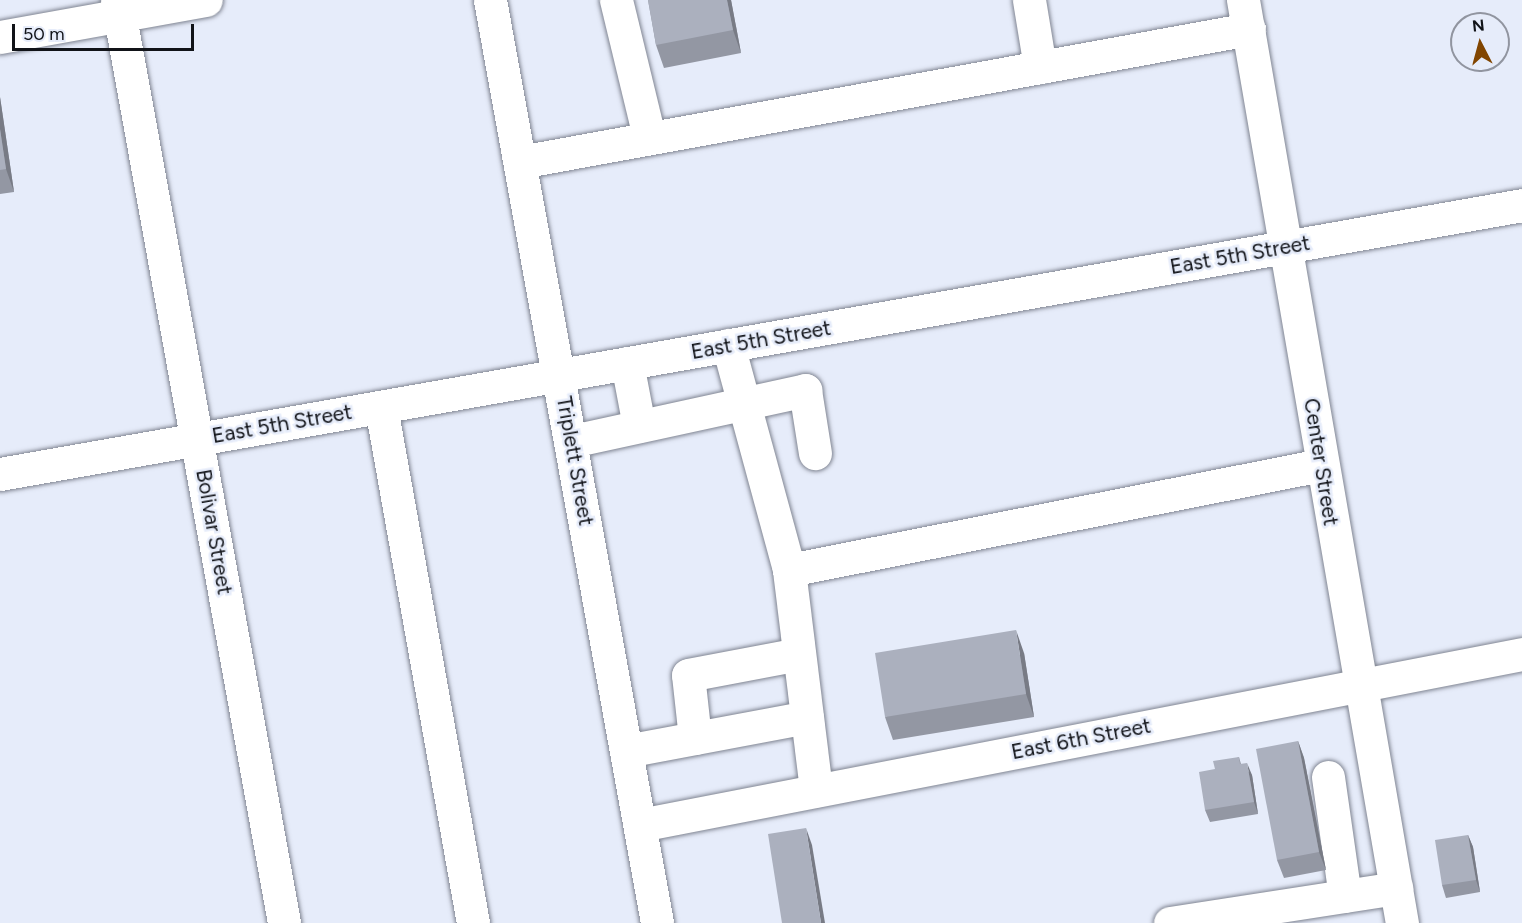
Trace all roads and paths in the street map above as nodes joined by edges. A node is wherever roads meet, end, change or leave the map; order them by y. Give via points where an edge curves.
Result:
1 (206, 0) edge
2 (490, 0) edge
3 (616, 0) edge
4 (1029, 0) edge
5 (119, 8) edge
6 (1246, 15) edge
7 (0, 37) edge
8 (1040, 67) junction
9 (649, 136) junction
10 (520, 162) junction
11 (1522, 205) edge
12 (1287, 247) junction
13 (728, 345) junction
14 (627, 363) junction
15 (560, 375) junction
16 (742, 404) junction
17 (381, 407) junction
18 (639, 426) junction
19 (198, 439) junction
20 (572, 441) junction
21 (815, 453) dead end
22 (1321, 465) junction
23 (0, 474) edge
24 (789, 570) junction
25 (799, 654) junction
26 (1522, 654) edge
27 (1360, 684) junction
28 (807, 717) junction
29 (696, 738) junction
30 (626, 751) junction
31 (1328, 777) dead end
32 (816, 790) junction
33 (640, 825) junction
34 (1396, 888) junction
35 (1345, 896) junction
36 (284, 923) edge
37 (473, 923) edge
38 (657, 923) edge
39 (1170, 923) edge
40 (1402, 923) edge

1 - 5 street
2 - 10 street, Triplett Street
3 - 9 street
4 - 8 street
5 - 7 street
5 - 19 street, Bolivar Street
6 - 8 street
6 - 12 street, Center Street
8 - 9 street
9 - 10 street
10 - 15 street, Triplett Street
11 - 12 street, East 5th Street
12 - 13 street, East 5th Street
12 - 22 street, Center Street
13 - 14 street, East 5th Street
13 - 16 street
14 - 15 street, East 5th Street
14 - 18 street
15 - 17 street, East 5th Street
15 - 20 street, Triplett Street
16 - 18 street
16 - 21 street via 805,390
16 - 24 street
17 - 19 street, East 5th Street
17 - 37 street
18 - 20 street
19 - 23 street, East 5th Street
19 - 36 street, Bolivar Street
20 - 30 street, Triplett Street
22 - 24 street
22 - 27 street, Center Street
24 - 25 street
25 - 28 street
25 - 29 street via 688,675
26 - 27 street, East 6th Street
27 - 32 street, East 6th Street
27 - 34 street, Center Street
28 - 29 street
28 - 32 street
29 - 30 street
30 - 33 street, Triplett Street
31 - 35 street
32 - 33 street, East 6th Street
33 - 38 street, Triplett Street
34 - 35 street
34 - 40 street, Center Street
35 - 39 street

